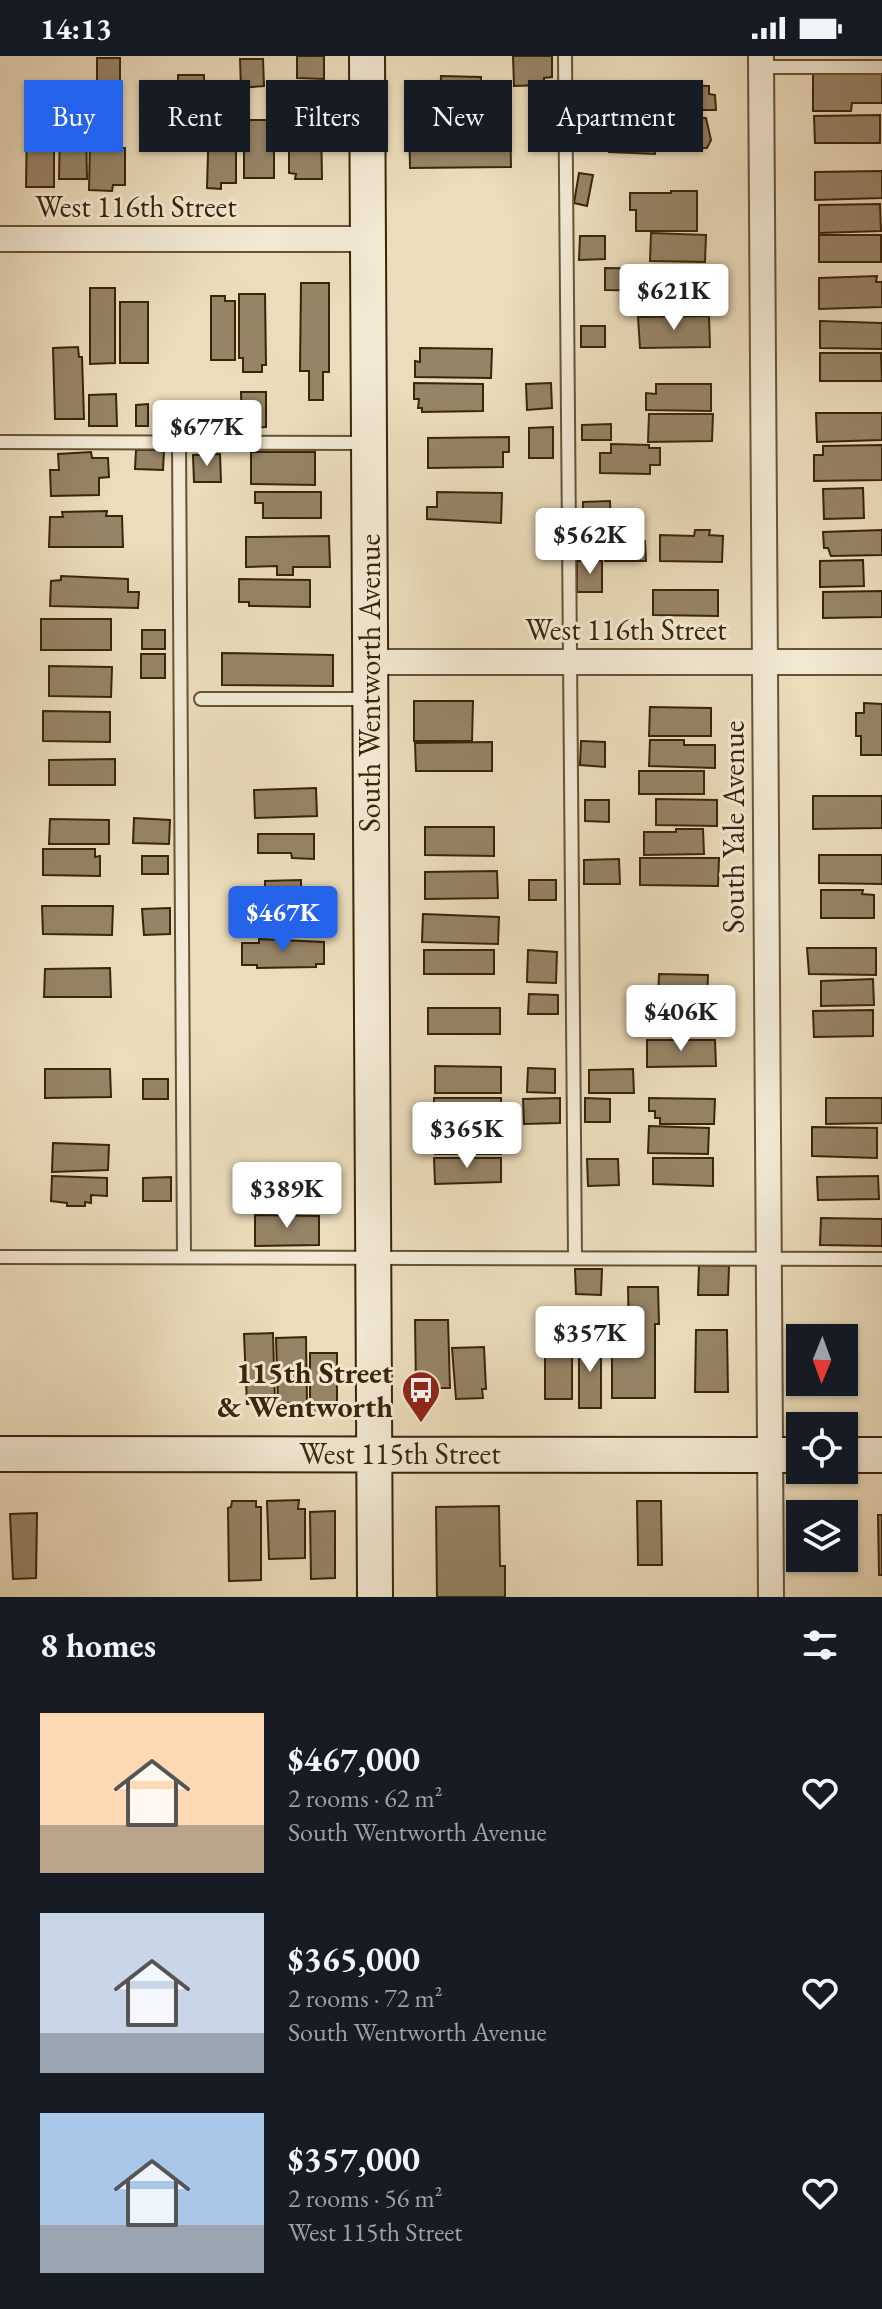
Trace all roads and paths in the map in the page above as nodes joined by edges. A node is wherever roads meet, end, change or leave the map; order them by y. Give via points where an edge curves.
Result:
1 (367, 56) edge
2 (565, 56) edge
3 (761, 62) edge
4 (882, 67) edge
5 (0, 239) edge
6 (368, 239) junction
7 (0, 442) edge
8 (179, 442) junction
9 (369, 443) junction
10 (370, 662) junction
11 (570, 662) junction
12 (765, 662) junction
13 (882, 662) edge
14 (201, 699) dead end
15 (370, 699) junction
16 (0, 1257) edge
17 (184, 1257) junction
18 (373, 1258) junction
19 (575, 1258) junction
20 (769, 1258) junction
21 (882, 1259) edge
22 (0, 1454) edge
23 (374, 1454) junction
24 (785, 1454) edge
25 (858, 1455) edge
26 (882, 1455) edge
27 (375, 1597) edge
28 (771, 1597) edge

1 - 6 street, South Wentworth Avenue
2 - 11 lane
3 - 4 lane
3 - 12 street, South Yale Avenue
5 - 6 street, West 116th Street
6 - 9 street, South Wentworth Avenue
7 - 8 lane
8 - 9 lane
8 - 17 lane
9 - 10 street, South Wentworth Avenue
10 - 11 street, West 116th Street
10 - 15 street, South Wentworth Avenue
11 - 12 street, West 116th Street
11 - 19 lane
12 - 13 street, West 116th Street
12 - 20 street, South Yale Avenue
14 - 15 lane
15 - 18 street, South Wentworth Avenue
16 - 17 lane
17 - 18 lane
18 - 19 lane
18 - 23 street, South Wentworth Avenue
19 - 20 lane
20 - 21 lane
20 - 24 street, South Yale Avenue
22 - 23 street, West 115th Street
23 - 24 street, West 115th Street
23 - 27 street, South Wentworth Avenue
24 - 28 street, South Yale Avenue
25 - 26 street

